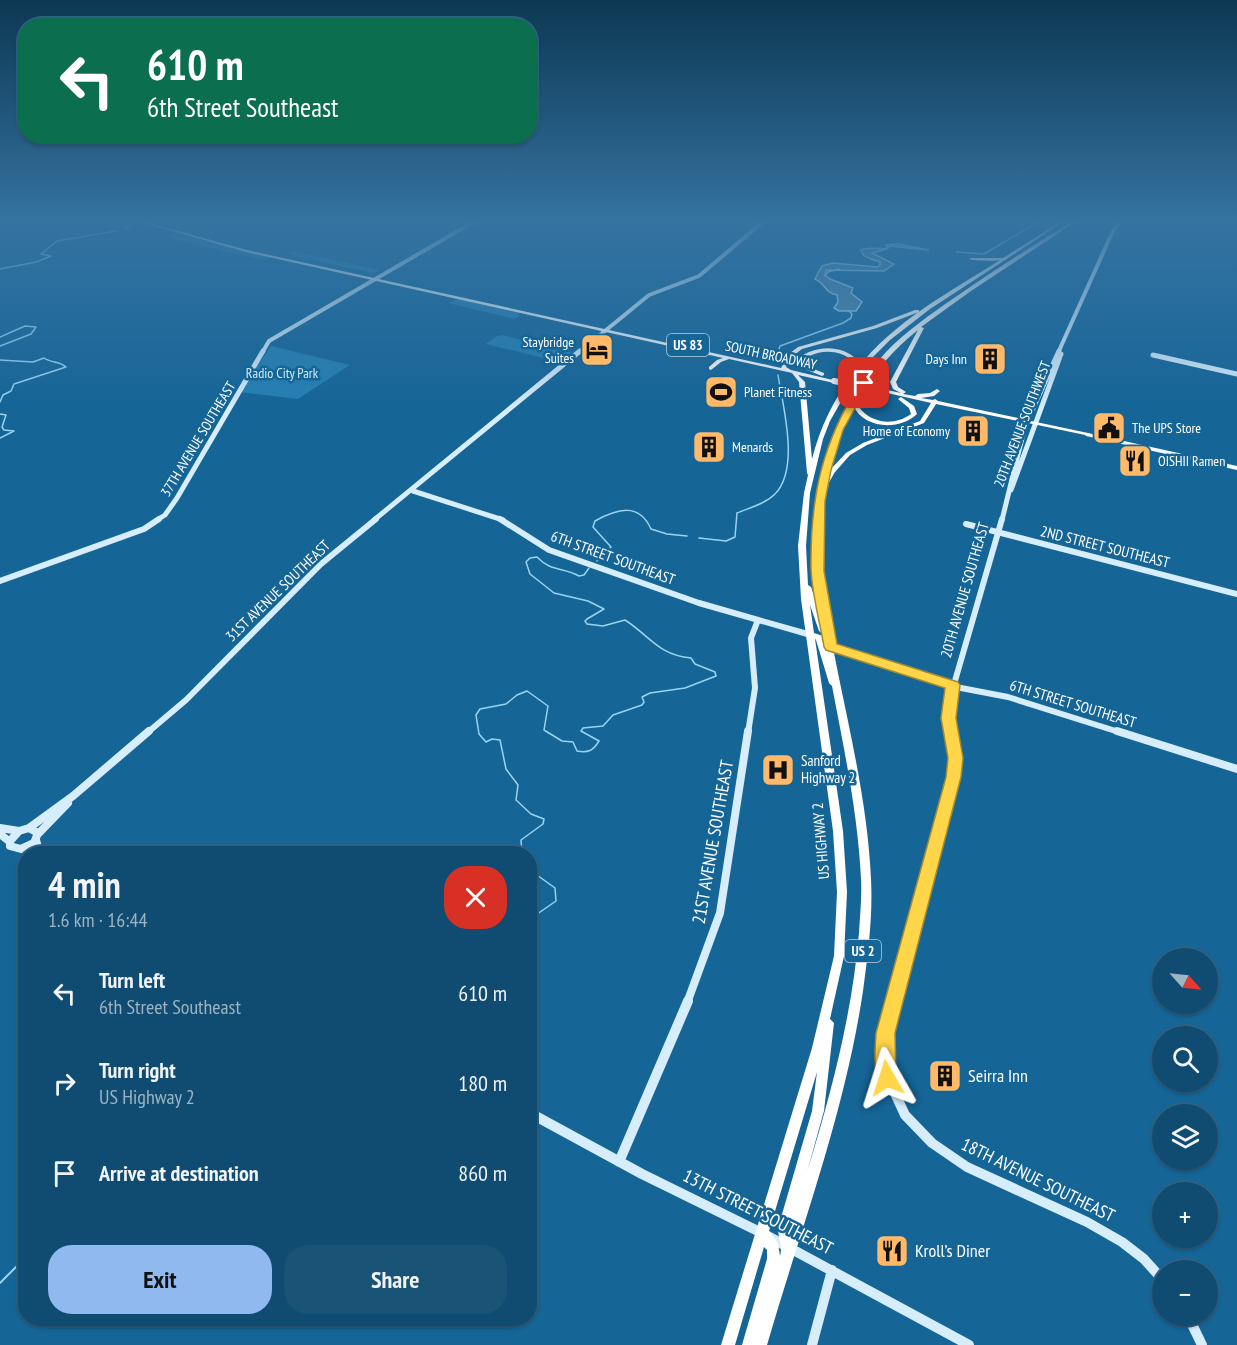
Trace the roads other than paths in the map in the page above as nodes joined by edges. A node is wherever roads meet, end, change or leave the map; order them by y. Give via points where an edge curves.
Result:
1 (366, 284) edge
2 (399, 284) edge
3 (403, 284) edge
4 (678, 284) edge
5 (965, 284) edge
6 (980, 284) edge
7 (1090, 284) edge
8 (453, 297) junction
9 (944, 297) junction
10 (501, 304) junction
11 (527, 312) junction
12 (933, 315) junction
13 (555, 319) junction
14 (581, 323) junction
15 (607, 329) junction
16 (598, 335) junction
17 (588, 345) junction
18 (1063, 345) junction
19 (1153, 355) dead end
20 (733, 359) junction
21 (787, 359) junction
22 (766, 363) junction
23 (783, 367) junction
24 (711, 368) dead end
25 (794, 372) junction
26 (1237, 374) edge
27 (837, 380) junction
28 (852, 380) junction
29 (875, 389) junction
30 (858, 390) junction
31 (913, 395) junction
32 (936, 397) junction
33 (953, 406) junction
34 (929, 413) junction
35 (1027, 422) junction
36 (1035, 424) junction
37 (1088, 435) joint
38 (1237, 468) edge
39 (811, 476) junction
40 (413, 491) junction
41 (1008, 498) junction
42 (820, 501) junction
43 (966, 524) dead end
44 (998, 532) junction
45 (803, 578) junction
46 (0, 581) edge
47 (1237, 594) edge
48 (758, 620) junction
49 (811, 635) junction
50 (831, 647) junction
51 (953, 685) junction
52 (841, 710) junction
53 (1237, 769) edge
54 (73, 796) junction
55 (0, 828) edge
56 (28, 828) junction
57 (19, 831) junction
58 (0, 834) edge
59 (37, 837) junction
60 (9, 842) junction
61 (30, 846) edge
62 (38, 846) edge
63 (18, 849) edge
64 (829, 1005) junction
65 (901, 1109) joint
66 (537, 1117) edge
67 (619, 1162) junction
68 (762, 1233) junction
69 (789, 1248) junction
70 (832, 1270) junction
71 (1152, 1270) edge
72 (1193, 1326) edge
73 (728, 1345) edge
74 (749, 1345) edge
75 (760, 1345) edge
76 (812, 1345) edge
77 (969, 1345) edge
78 (1202, 1345) edge

1 - 46 street, 37TH AVENUE SOUTHEAST via 267,343 177,498 159,520
2 - 8 highway, SOUTH BROADWAY / US 83
3 - 10 highway, SOUTH BROADWAY / US 83
4 - 15 street via 652,293
5 - 9 highway, US HIGHWAY 2 / US 2
6 - 12 highway, US 2
7 - 18 street, 20TH AVENUE SOUTHWEST
8 - 10 highway
8 - 11 highway, SOUTH BROADWAY / US 83
9 - 21 highway via 882,325 800,348
9 - 28 highway, US HIGHWAY 2 / US 2 via 888,339
10 - 11 highway, SOUTH BROADWAY / US 83
11 - 13 highway, SOUTH BROADWAY / US 83
11 - 14 highway
12 - 30 highway, US 2 via 891,350
12 - 31 highway via 917,333 893,382 895,388
13 - 14 highway, SOUTH BROADWAY / US 83
13 - 15 highway
14 - 15 highway, SOUTH BROADWAY / US 83
14 - 16 highway
15 - 16 street
15 - 17 street
15 - 20 highway, SOUTH BROADWAY / US 83
15 - 22 highway, SOUTH BROADWAY / US 83
16 - 17 street
17 - 40 street, 31ST AVENUE SOUTHEAST
18 - 35 street, 20TH AVENUE SOUTHWEST
18 - 36 street, 20TH AVENUE SOUTHWEST
19 - 26 street
20 - 24 highway via 719,361
20 - 25 highway, SOUTH BROADWAY / US 83
20 - 39 highway via 801,379
21 - 22 highway
21 - 23 highway
22 - 23 highway, SOUTH BROADWAY / US 83
23 - 25 highway
23 - 27 highway, SOUTH BROADWAY / US 83
25 - 27 highway, SOUTH BROADWAY / US 83
27 - 28 highway via 809,369 803,358 817,350 846,354 856,363
27 - 29 highway, SOUTH BROADWAY / US 83, bridge
28 - 39 highway, US HIGHWAY 2 / US 2 via 827,421
29 - 30 highway via 907,402 914,409 913,415 897,423 868,419 856,408
29 - 31 highway, SOUTH BROADWAY / US 83
29 - 32 highway, SOUTH BROADWAY / US 83
30 - 42 highway, US 2 via 833,444
31 - 32 highway
32 - 33 highway, SOUTH BROADWAY / US 83
32 - 34 highway
33 - 34 highway via 940,406
33 - 35 highway, SOUTH BROADWAY / US 83
34 - 42 highway via 917,425 865,444 841,460 828,478
35 - 36 highway, SOUTH BROADWAY / US 83
35 - 41 street, 20TH AVENUE SOUTHWEST
36 - 37 highway, SOUTH BROADWAY / US 83
36 - 41 street, 20TH AVENUE SOUTHWEST
37 - 38 main road, SOUTH BROADWAY / US 83
39 - 45 highway, US HIGHWAY 2 / US 2 via 804,513
40 - 48 street, 6TH STREET SOUTHEAST via 497,517 549,550
40 - 54 street, 31ST AVENUE SOUTHEAST via 321,564 210,678
41 - 44 street, 20TH AVENUE SOUTHEAST
42 - 50 highway, US 2 via 818,571
43 - 44 street, 2ND STREET SOUTHEAST
44 - 47 street, 2ND STREET SOUTHEAST
44 - 51 street, 20TH AVENUE SOUTHEAST
45 - 49 highway, US HIGHWAY 2 / US 2
45 - 50 highway via 825,642
48 - 49 street, 6TH STREET SOUTHEAST
48 - 67 street, 21ST AVENUE SOUTHEAST via 749,639 755,688 720,913 697,980
49 - 52 highway via 820,638
49 - 64 highway, US HIGHWAY 2 / US 2 via 841,861 842,923
50 - 51 street, 6TH STREET SOUTHEAST
50 - 52 highway, US 2
51 - 53 street, 6TH STREET SOUTHEAST via 1008,697
51 - 65 street, 20TH AVENUE SOUTHEAST via 949,718 956,767 885,1041 887,1078
52 - 69 highway, US 2 via 864,872 862,962 844,1067
54 - 56 street, 31ST AVENUE SOUTHEAST
54 - 59 street, 31ST AVENUE SOUTHEAST
55 - 57 street
56 - 57 street, 31ST AVENUE SOUTHEAST
56 - 59 street via 36,830
57 - 60 street
58 - 60 street
59 - 61 street, 31ST AVENUE SOUTHEAST
59 - 62 street
60 - 63 street
64 - 68 highway, US HIGHWAY 2 / US 2
64 - 69 highway via 818,1111 785,1228
65 - 71 street, 18TH AVENUE SOUTHEAST via 943,1153 1122,1242
66 - 67 street, 13TH STREET SOUTHEAST
67 - 68 street, 13TH STREET SOUTHEAST
68 - 69 street, 13TH STREET SOUTHEAST
68 - 73 highway, US HIGHWAY 2 / US 2
68 - 74 highway via 773,1248 774,1259
69 - 70 street, 13TH STREET SOUTHEAST
69 - 75 highway, US 2
70 - 76 street
70 - 77 street, 13TH STREET SOUTHEAST
72 - 78 street

